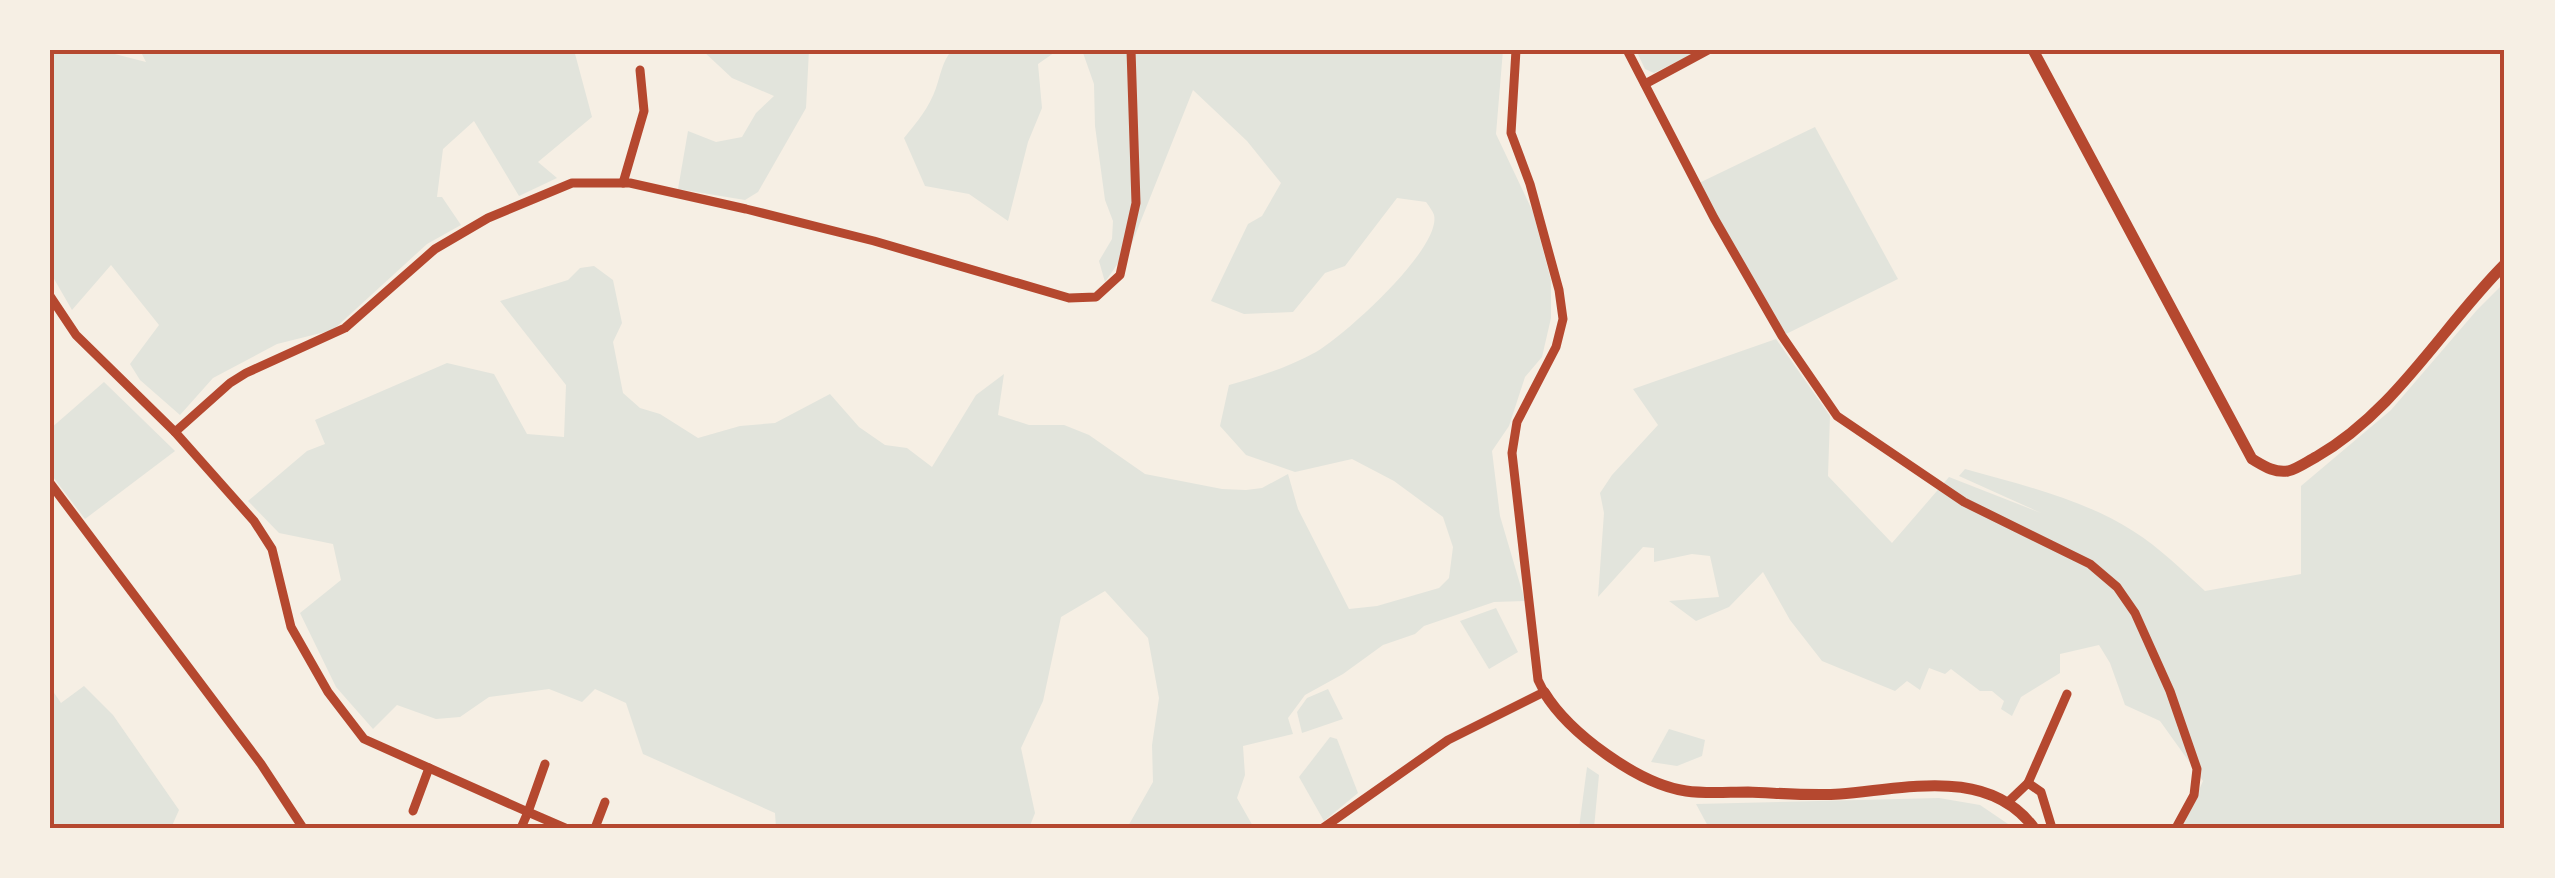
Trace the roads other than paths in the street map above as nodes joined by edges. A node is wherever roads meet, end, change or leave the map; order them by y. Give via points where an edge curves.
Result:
1 (1131, 50) edge
2 (1526, 50) edge
3 (1627, 50) edge
4 (1708, 50) edge
5 (2032, 50) edge
6 (1516, 53) edge
7 (640, 70) dead end
8 (1645, 84) junction
9 (623, 183) junction
10 (2505, 264) edge
11 (50, 296) edge
12 (175, 432) junction
13 (50, 483) edge
14 (1544, 692) junction
15 (2067, 694) dead end
16 (545, 764) dead end
17 (428, 768) junction
18 (2028, 782) junction
19 (605, 802) dead end
20 (2006, 804) junction
21 (413, 811) dead end
22 (528, 812) junction
23 (303, 828) edge
24 (520, 828) edge
25 (564, 828) edge
26 (595, 828) edge
27 (1323, 828) edge
28 (2034, 828) edge
29 (2052, 828) edge
30 (2176, 828) edge

1 - 9 street via 1136,203 1120,275 1096,297 1069,298 874,241
2 - 6 street
3 - 8 street
4 - 8 street
5 - 10 street via 2252,460 2269,470 2290,471 2360,426
6 - 14 street via 1511,133 1563,319 1556,347 1517,422 1512,453
7 - 9 street via 644,111
8 - 30 street via 1782,336 1837,416 1964,502 2090,564 2117,587 2170,691 2197,769 2194,795
9 - 12 street via 572,183 488,218 412,266 345,328 230,383
11 - 12 street via 76,335
12 - 17 street via 272,549 291,627 346,720 364,739
13 - 23 street
14 - 20 street via 1608,755 1685,791 1836,794 1958,786
14 - 27 street via 1448,740
15 - 18 street
16 - 22 street
17 - 21 street
17 - 22 street
18 - 20 street
18 - 29 street via 2041,792
19 - 26 street
20 - 28 street
22 - 24 street
22 - 25 street

